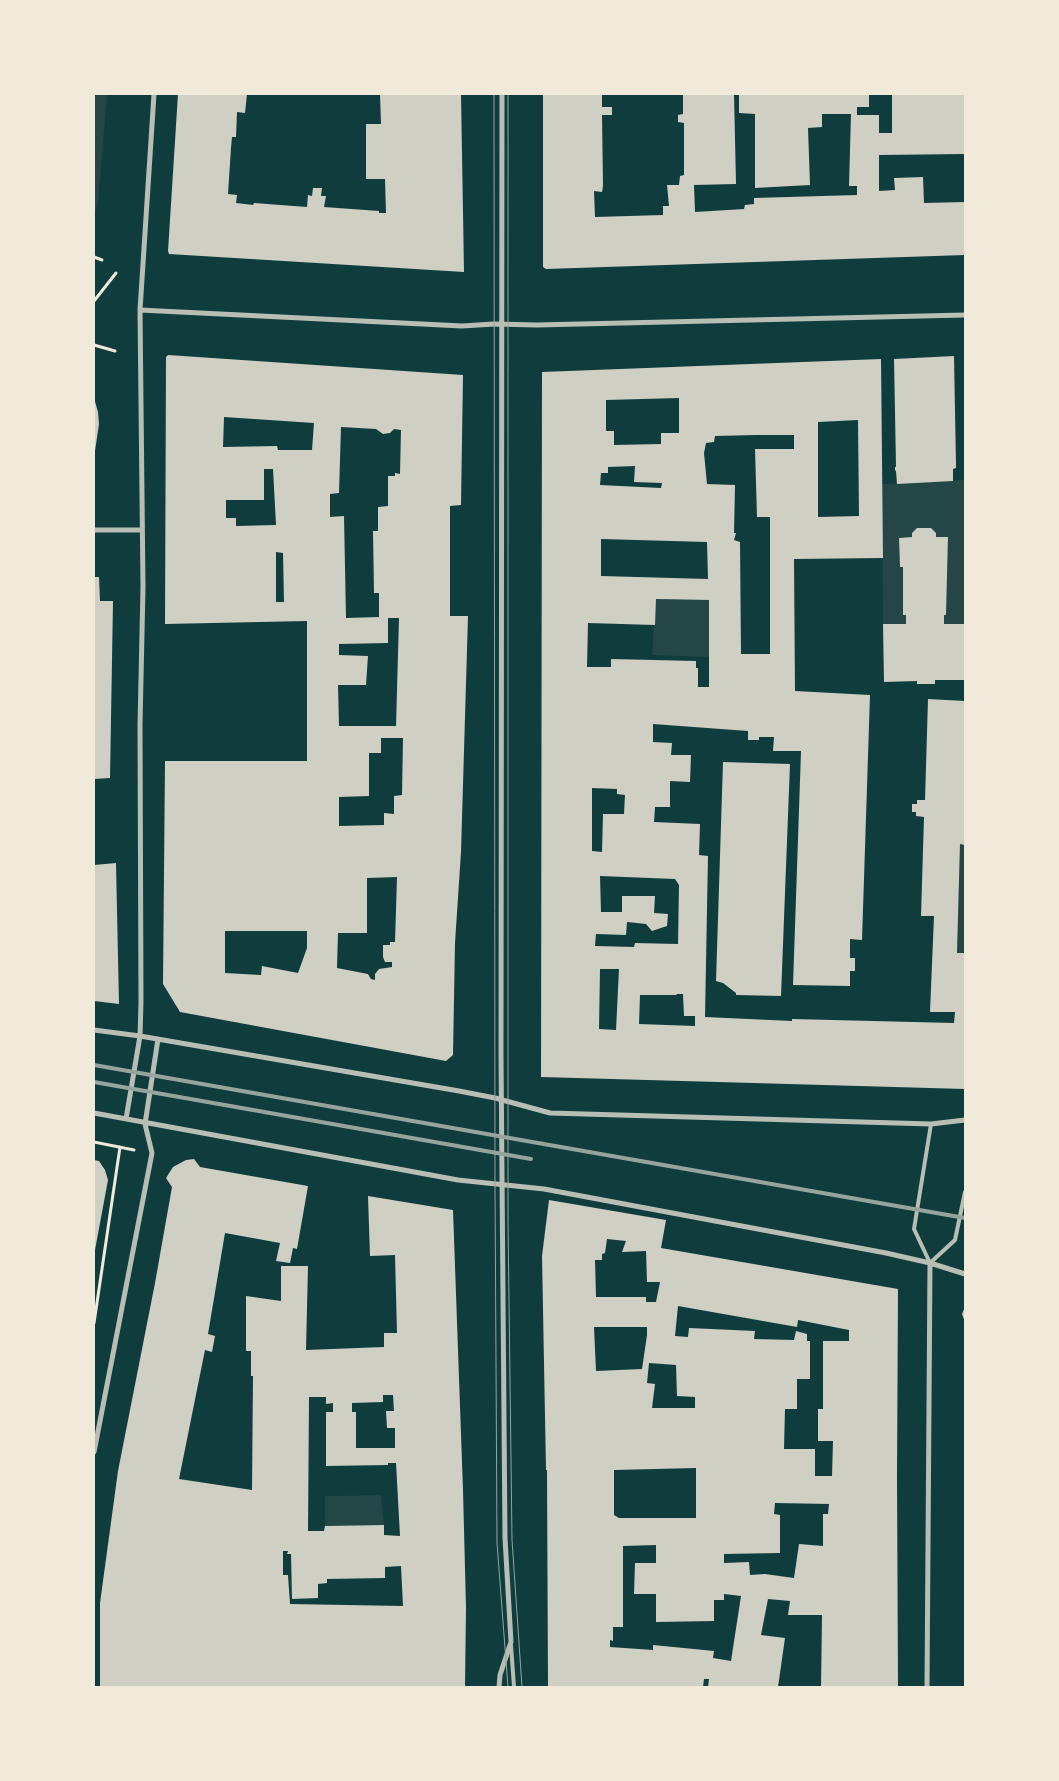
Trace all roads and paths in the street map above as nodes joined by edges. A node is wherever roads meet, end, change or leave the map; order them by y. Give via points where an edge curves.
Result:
1 (154, 94) edge
2 (502, 94) edge
3 (94, 257) edge
4 (102, 260) dead end
5 (116, 273) dead end
6 (94, 301) edge
7 (140, 310) junction
8 (965, 315) edge
9 (502, 324) junction
10 (94, 345) edge
11 (115, 351) dead end
12 (94, 530) edge
13 (142, 530) junction
14 (94, 1030) edge
15 (140, 1036) junction
16 (158, 1039) junction
17 (501, 1100) junction
18 (94, 1113) edge
19 (126, 1119) junction
20 (965, 1120) edge
21 (145, 1124) junction
22 (930, 1124) junction
23 (94, 1142) edge
24 (120, 1147) junction
25 (152, 1153) junction
26 (502, 1185) junction
27 (965, 1192) edge
28 (930, 1263) junction
29 (965, 1274) edge
30 (94, 1323) edge
31 (94, 1452) edge
32 (511, 1642) junction
33 (499, 1687) edge
34 (514, 1687) edge
35 (927, 1687) edge

1 - 7 street
2 - 9 street
3 - 4 path
5 - 6 path
7 - 9 street via 462,326
7 - 13 street
8 - 9 street
9 - 17 street
10 - 11 path
12 - 13 street
13 - 15 street
14 - 15 street
15 - 16 street
15 - 19 street
16 - 17 street
16 - 21 street
17 - 22 street via 550,1113
17 - 26 street
18 - 19 street
19 - 21 street
20 - 22 street
21 - 25 street
21 - 26 street
22 - 28 lane via 914,1229
23 - 24 path
24 - 25 path
24 - 30 path
25 - 31 street
26 - 28 street via 544,1189
26 - 32 street via 505,1538
27 - 28 lane via 955,1240
28 - 29 street
28 - 35 street
32 - 33 street
32 - 34 lane

